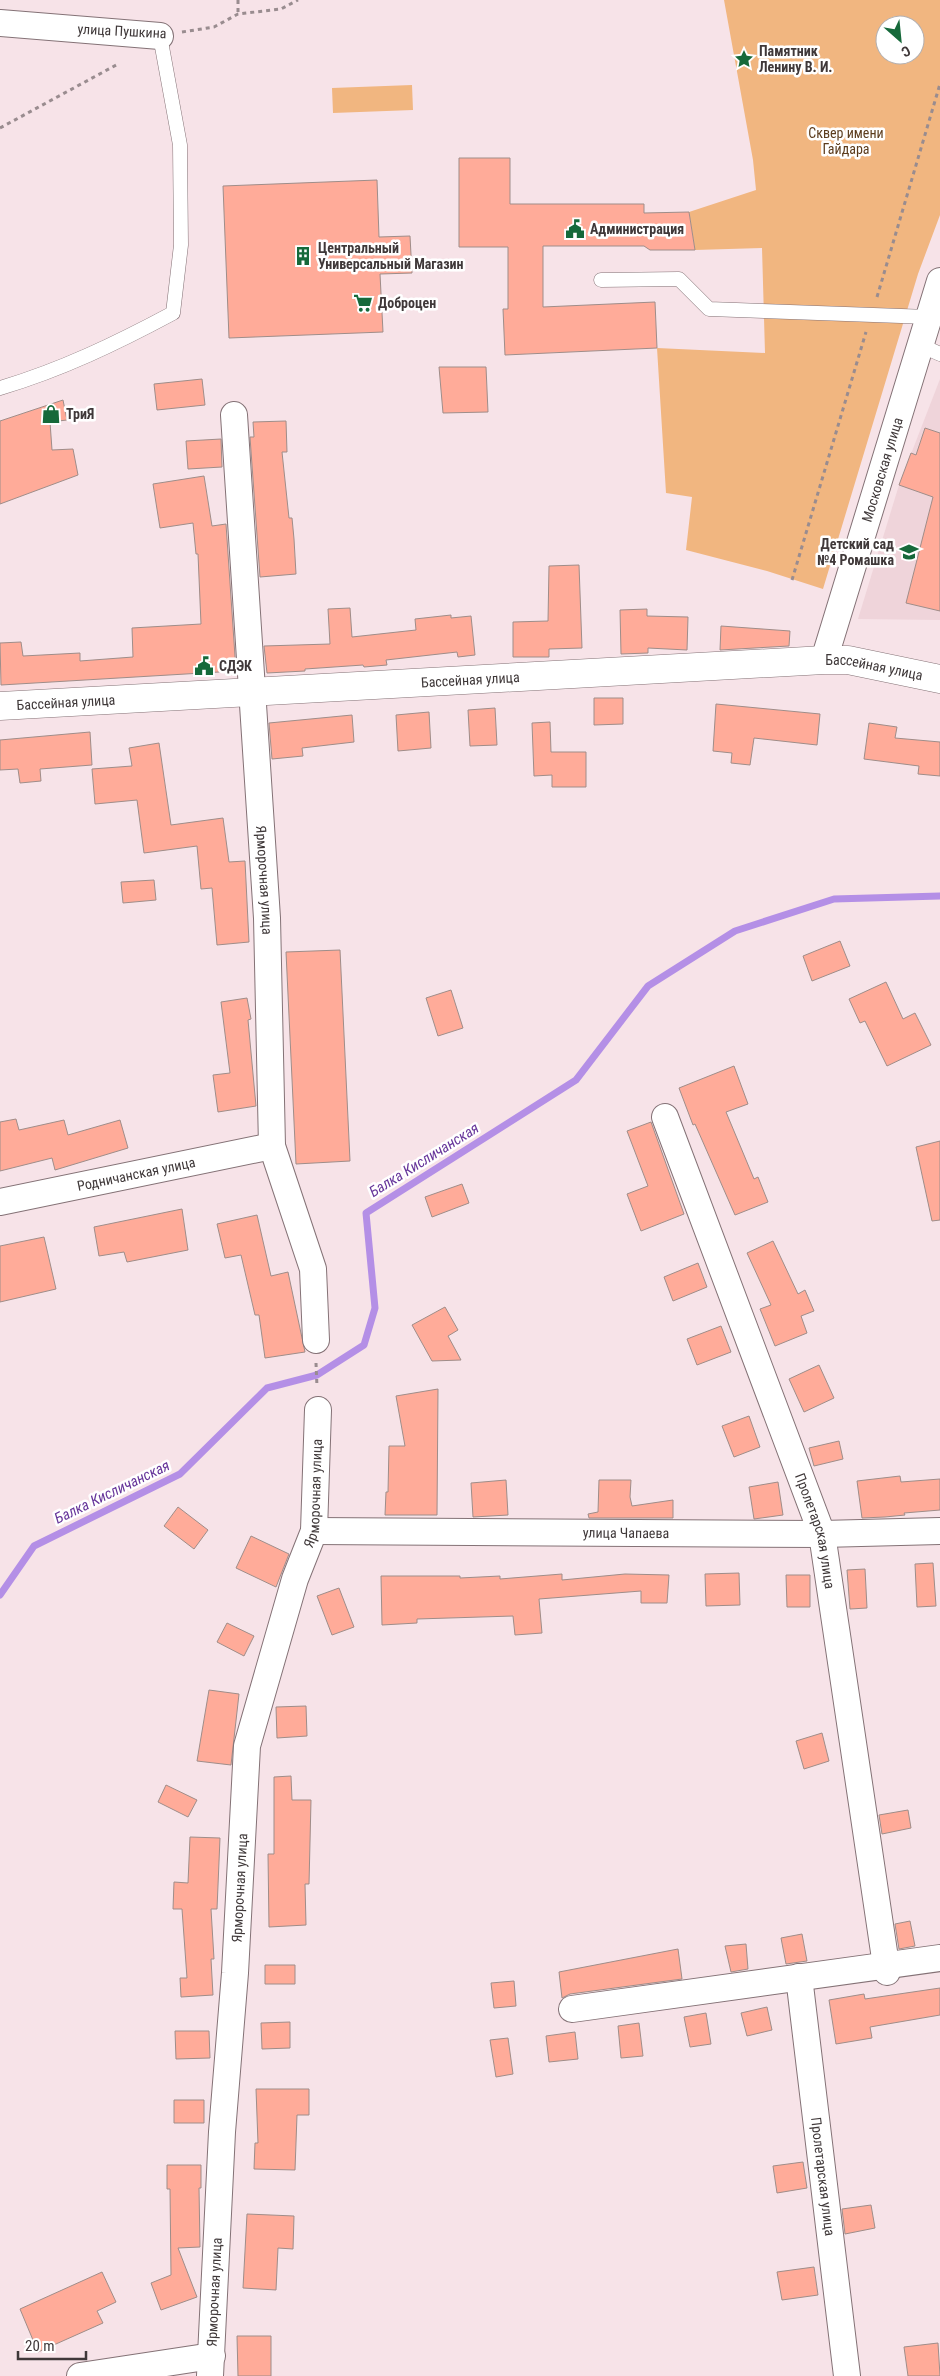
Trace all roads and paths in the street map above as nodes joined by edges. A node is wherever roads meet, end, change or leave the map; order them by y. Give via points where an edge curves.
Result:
1 (238, 0) edge
2 (298, 0) edge
3 (238, 14) junction
4 (0, 23) edge
5 (160, 36) junction
6 (118, 64) dead end
7 (0, 128) edge
8 (601, 280) dead end
9 (940, 281) edge
10 (929, 317) junction
11 (930, 349) edge
12 (0, 388) edge
13 (234, 415) dead end
14 (824, 660) junction
15 (940, 679) edge
16 (252, 693) junction
17 (0, 706) edge
18 (665, 1117) dead end
19 (272, 1146) junction
20 (0, 1202) edge
21 (316, 1340) joint
22 (318, 1410) joint
23 (314, 1531) junction
24 (940, 1531) edge
25 (822, 1534) junction
26 (940, 1958) edge
27 (887, 1969) junction
28 (799, 1977) junction
29 (572, 2009) dead end
30 (211, 2366) edge
31 (80, 2376) edge
32 (847, 2376) edge

1 - 3 path
2 - 3 path, улица Пушкина via 281,9
3 - 5 path, улица Пушкина via 214,27
4 - 5 street, улица Пушкина
5 - 12 lane via 180,145 181,245 173,312 106,348 34,378
6 - 7 path
8 - 10 lane via 679,279 709,309
9 - 10 street, Московская улица
10 - 11 street, Московская улица
11 - 14 street, Московская улица
13 - 16 street, Ярморочная улица
14 - 15 street, Бассейная улица via 848,660
14 - 16 street, Бассейная улица
16 - 17 street, Бассейная улица
16 - 19 street, Ярморочная улица via 266,918
18 - 25 street, Пролетарская улица
19 - 20 street, Родничанская улица
19 - 21 street, Ярморочная улица via 313,1269
21 - 22 path
22 - 23 street, Ярморочная улица
23 - 25 street, улица Чапаева
23 - 30 street, Ярморочная улица via 295,1580 247,1746 235,1973 222,2132
24 - 25 street, улица Чапаева
25 - 27 street, Пролетарская улица
26 - 27 street
27 - 28 street
28 - 29 street
28 - 32 street, Пролетарская улица
30 - 31 street

